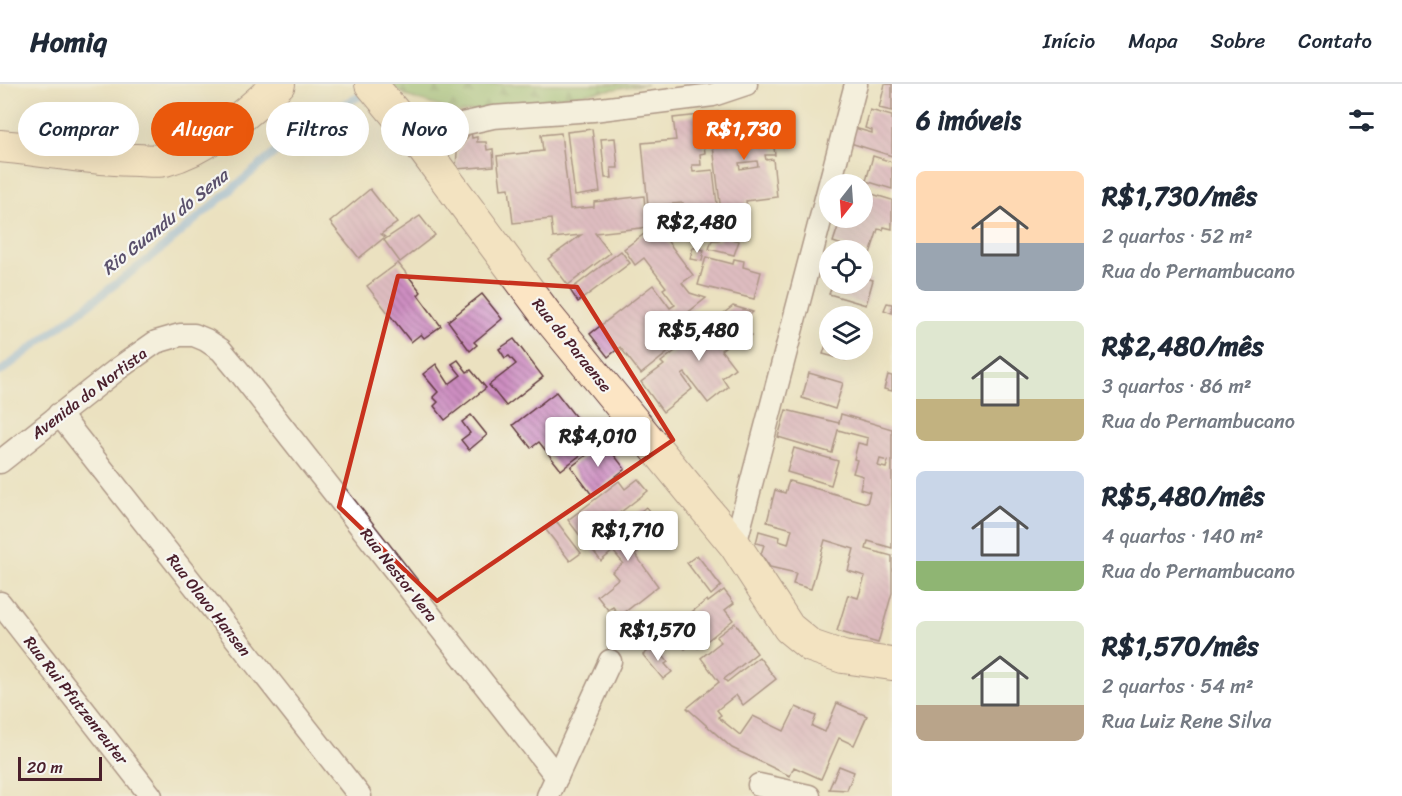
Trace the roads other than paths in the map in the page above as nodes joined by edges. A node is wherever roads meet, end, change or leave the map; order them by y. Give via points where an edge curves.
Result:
1 (279, 84) edge
2 (371, 84) edge
3 (746, 84) edge
4 (856, 84) edge
5 (386, 102) edge
6 (469, 119) edge
7 (0, 146) edge
8 (427, 156) edge
9 (241, 374) joint
10 (59, 414) junction
11 (0, 462) edge
12 (735, 545) junction
13 (0, 603) edge
14 (610, 661) dead end
15 (892, 664) edge
16 (759, 785) dead end
17 (553, 786) edge
18 (151, 796) edge
19 (360, 796) edge
20 (809, 796) edge

1 - 7 street via 203,144 163,160 112,160
2 - 5 street, Rua do Paraense
3 - 6 street via 713,95
4 - 12 street
8 - 12 street, Rua do Paraense via 548,317
9 - 10 street, Avenida do Nortista via 221,350 206,340 180,335 156,342
9 - 17 street, Rua Nestor Vera
10 - 11 street, Avenida do Nortista
10 - 19 street, Rua Olavo Hansen
12 - 15 street, Rua do Paraense via 789,627 811,646 843,657
13 - 18 street, Rua Rui Pfutzenreuter
14 - 17 street
16 - 20 street

